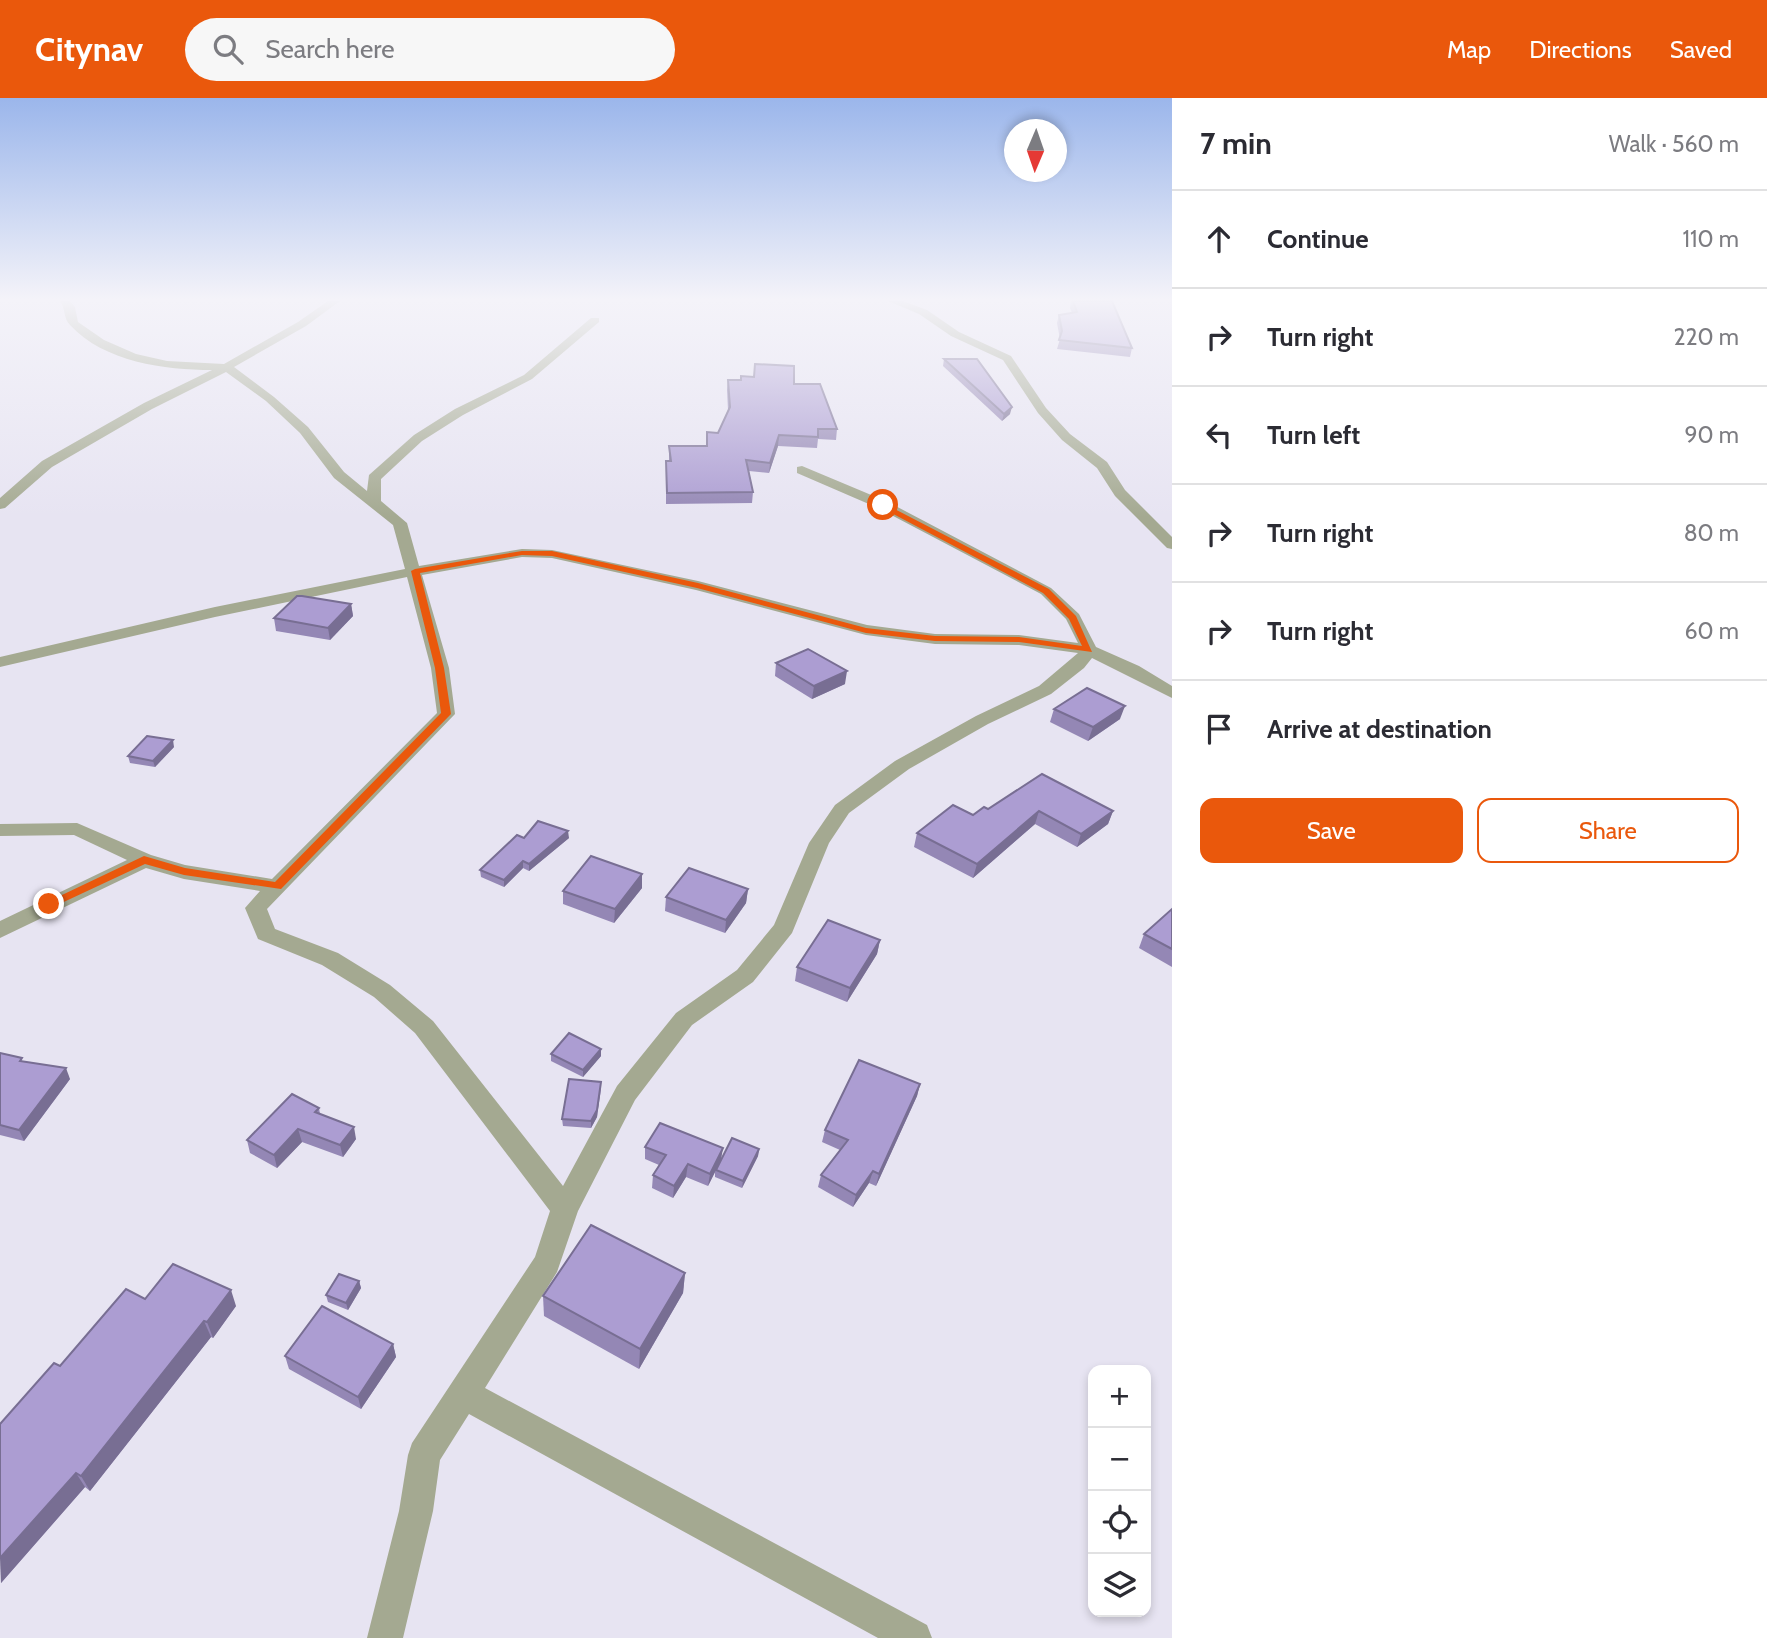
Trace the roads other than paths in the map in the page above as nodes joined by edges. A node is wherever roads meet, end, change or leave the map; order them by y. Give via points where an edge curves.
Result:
1 (217, 373) edge
2 (234, 373) edge
3 (533, 373) edge
4 (1017, 373) edge
5 (802, 470) dead end
6 (374, 502) junction
7 (0, 505) edge
8 (1172, 545) edge
9 (415, 571) junction
10 (1088, 650) junction
11 (0, 662) edge
12 (1172, 693) edge
13 (0, 830) edge
14 (144, 860) junction
15 (277, 887) junction
16 (0, 930) edge
17 (565, 1209) junction
18 (462, 1393) junction
19 (385, 1638) edge
20 (914, 1638) edge

1 - 7 street via 47,464
2 - 6 street via 304,430 339,475
3 - 6 street via 418,438 374,478
4 - 8 street via 1066,437 1102,465 1120,493
5 - 10 street via 883,505 1046,591 1073,617
6 - 9 street via 401,523
9 - 10 street via 522,553 552,554 866,630 935,639 1019,640
9 - 11 street
9 - 15 street via 440,668 446,714
10 - 12 street
10 - 17 street via 1045,690 902,765 842,809 818,843 784,928 745,976 684,1018 626,1093
13 - 14 street via 77,829
14 - 15 street via 184,872
14 - 16 street
15 - 17 street via 256,908 267,934 330,959 382,991 424,1027
17 - 18 street via 547,1263
18 - 19 street via 425,1455
18 - 20 street

